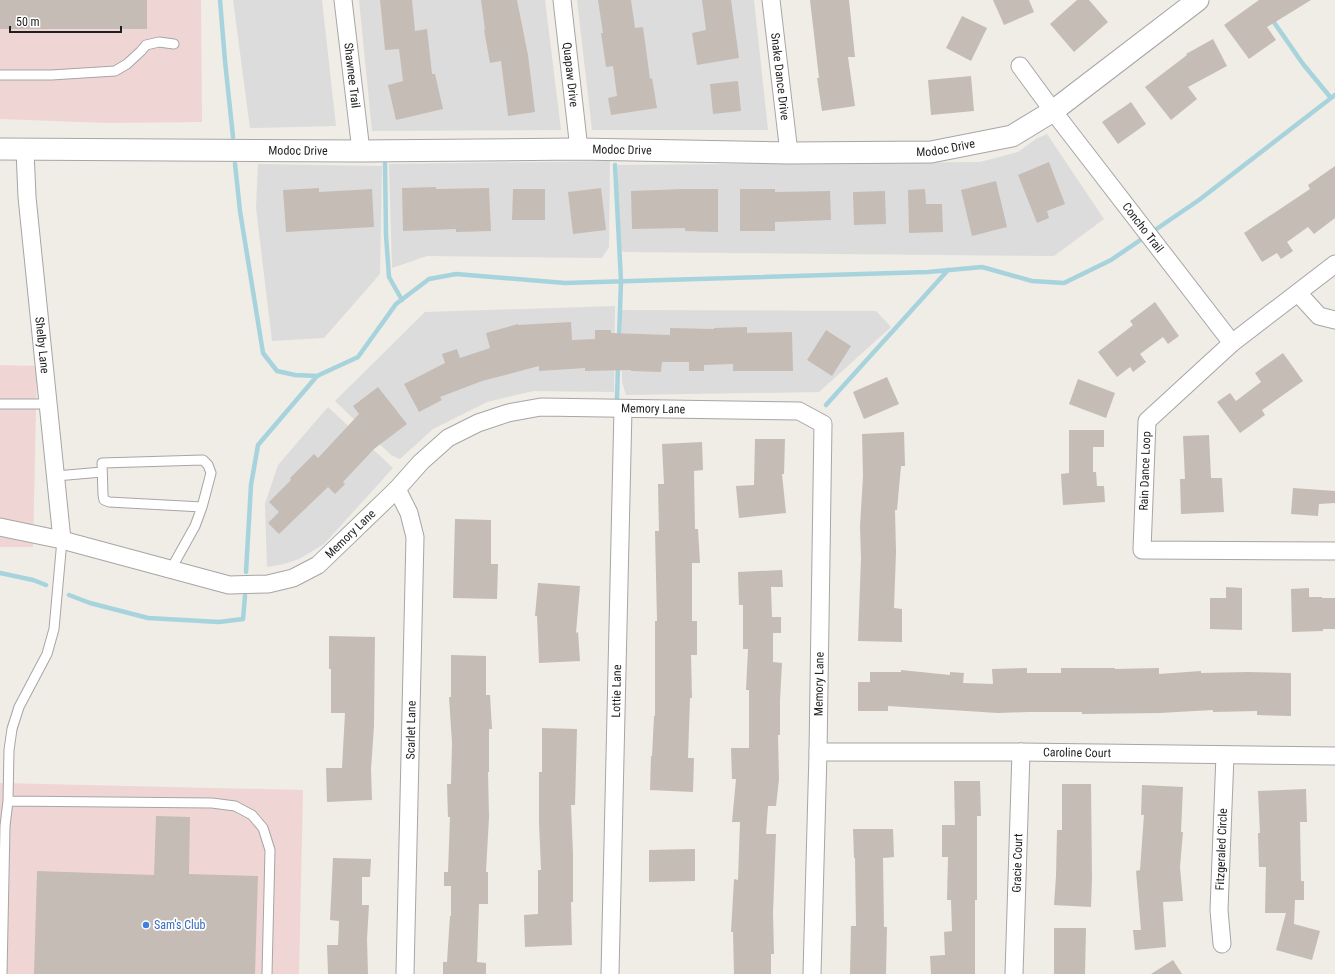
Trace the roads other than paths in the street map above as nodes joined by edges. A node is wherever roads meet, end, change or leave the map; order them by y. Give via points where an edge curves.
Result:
1 (343, 0) edge
2 (562, 0) edge
3 (771, 0) edge
4 (1198, 0) edge
5 (174, 44) dead end
6 (1020, 66) dead end
7 (0, 75) edge
8 (1053, 111) junction
9 (579, 149) junction
10 (0, 150) edge
11 (25, 150) junction
12 (361, 151) junction
13 (789, 153) junction
14 (1335, 264) edge
15 (1298, 293) junction
16 (1335, 320) edge
17 (1232, 343) junction
18 (0, 404) edge
19 (48, 404) junction
20 (623, 409) junction
21 (102, 472) junction
22 (56, 476) junction
23 (397, 489) junction
24 (202, 507) junction
25 (0, 527) edge
26 (62, 540) junction
27 (1335, 551) edge
28 (171, 569) junction
29 (818, 752) junction
30 (1022, 752) junction
31 (1225, 755) junction
32 (1335, 756) edge
33 (8, 802) junction
34 (2, 826) edge
35 (1222, 944) dead end
36 (2, 974) edge
37 (267, 974) edge
38 (405, 974) edge
39 (610, 974) edge
40 (812, 974) edge
41 (1014, 974) edge

1 - 12 street, Shawnee Trail
2 - 9 street, Quapaw Drive
3 - 13 street, Snake Dance Drive
4 - 8 street, Modoc Drive
5 - 7 lane via 159,42 146,45 136,56 115,71
6 - 8 street, Concho Trail
8 - 13 street, Modoc Drive via 1012,136 931,152
8 - 17 street, Concho Trail
9 - 12 street, Modoc Drive
9 - 13 street, Modoc Drive
10 - 11 street, Modoc Drive
11 - 12 street, Modoc Drive
11 - 19 street, Shelby Lane
14 - 15 street, Rain Dance Loop
15 - 16 street via 1319,316
15 - 17 street, Rain Dance Loop
17 - 27 street, Rain Dance Loop via 1147,421 1142,550
18 - 19 lane
19 - 22 street, Shelby Lane
20 - 23 street, Memory Lane via 541,407 508,413 478,423 448,438
20 - 29 street, Memory Lane via 799,411 822,424
20 - 39 street, Lottie Lane
21 - 22 lane
21 - 24 lane via 104,500 109,502
21 - 24 lane via 102,463 203,460 211,473
22 - 26 street, Shelby Lane
23 - 28 street, Memory Lane via 318,564 293,578 268,584 229,585
23 - 38 street, Scarlet Lane via 409,513 415,537
24 - 28 lane
25 - 26 street, Memory Lane
26 - 28 street, Memory Lane
26 - 33 lane via 54,629 48,654 19,707 12,729
29 - 30 street, Caroline Court
29 - 40 street, Memory Lane
30 - 31 street, Caroline Court
30 - 41 street, Gracie Court
31 - 32 street, Caroline Court
31 - 35 street, Fitzgeraled Circle via 1219,910
33 - 34 lane
33 - 37 lane via 212,803 235,806 252,815 264,828 270,850
34 - 36 lane

